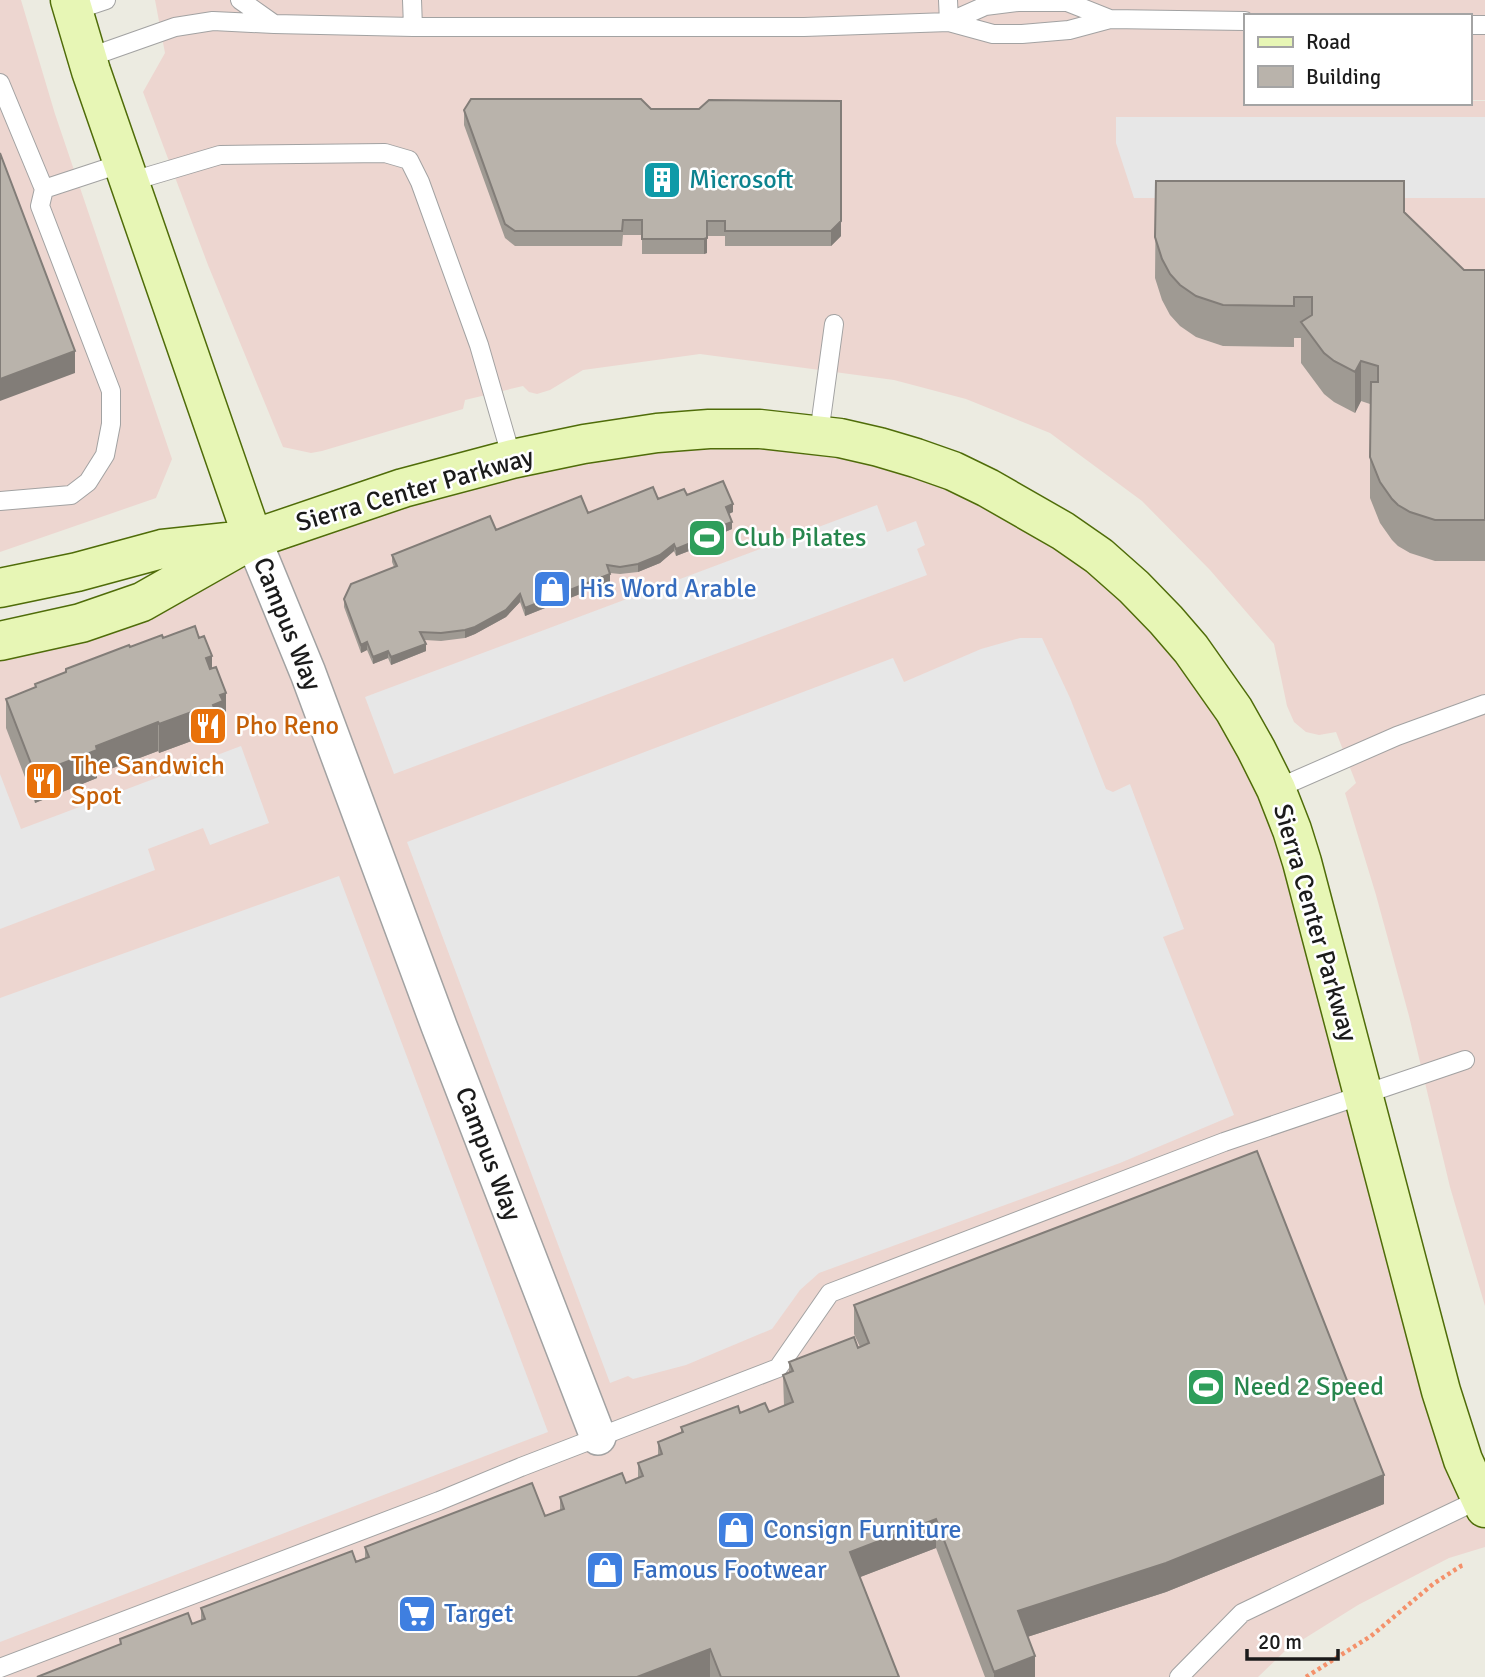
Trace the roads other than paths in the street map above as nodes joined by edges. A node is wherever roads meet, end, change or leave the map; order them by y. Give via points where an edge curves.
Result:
1 (240, 0) edge
2 (412, 0) edge
3 (948, 0) edge
4 (83, 4) edge
5 (1110, 19) junction
6 (1244, 21) edge
7 (949, 22) junction
8 (274, 24) junction
9 (413, 27) junction
10 (87, 58) junction
11 (0, 83) edge
12 (126, 172) junction
13 (44, 189) junction
14 (834, 324) dead end
15 (819, 434) junction
16 (512, 459) junction
17 (0, 501) edge
18 (253, 539) junction
19 (0, 588) edge
20 (0, 641) edge
21 (1485, 704) edge
22 (1276, 789) junction
23 (1465, 1060) dead end
24 (1363, 1095) junction
25 (598, 1437) junction
26 (1483, 1504) edge
27 (0, 1668) edge
28 (1179, 1677) edge

1 - 8 lane
2 - 9 lane
3 - 7 lane
4 - 10 street, Campus Way
5 - 6 lane
5 - 7 lane via 1069,30 1022,34 993,34
5 - 7 lane via 1067,2 1018,2 985,6
7 - 9 lane via 804,27
8 - 9 lane
8 - 10 lane via 213,21 175,27
10 - 12 street, Campus Way
11 - 13 lane
12 - 13 lane
12 - 16 lane via 220,155 385,153 409,160 479,345
12 - 18 street, Campus Way
13 - 17 lane via 40,206 111,391 111,424 104,455 88,482 71,495
14 - 15 lane
15 - 16 street, Sierra Center Parkway via 760,429 657,433
15 - 22 street, Sierra Center Parkway via 953,471 1027,508 1099,556 1191,649 1234,710
16 - 18 street, Sierra Center Parkway via 403,488
18 - 19 street, Sierra Center Parkway via 162,549
18 - 20 street, Sierra Center Parkway via 142,602 81,623
18 - 25 street, Campus Way
21 - 22 lane via 1397,736
22 - 24 street, Sierra Center Parkway via 1302,862
23 - 24 lane
24 - 25 lane via 1224,1142 830,1293 778,1368
24 - 26 street, Sierra Center Parkway via 1444,1403
25 - 27 lane
26 - 28 lane via 1242,1613

